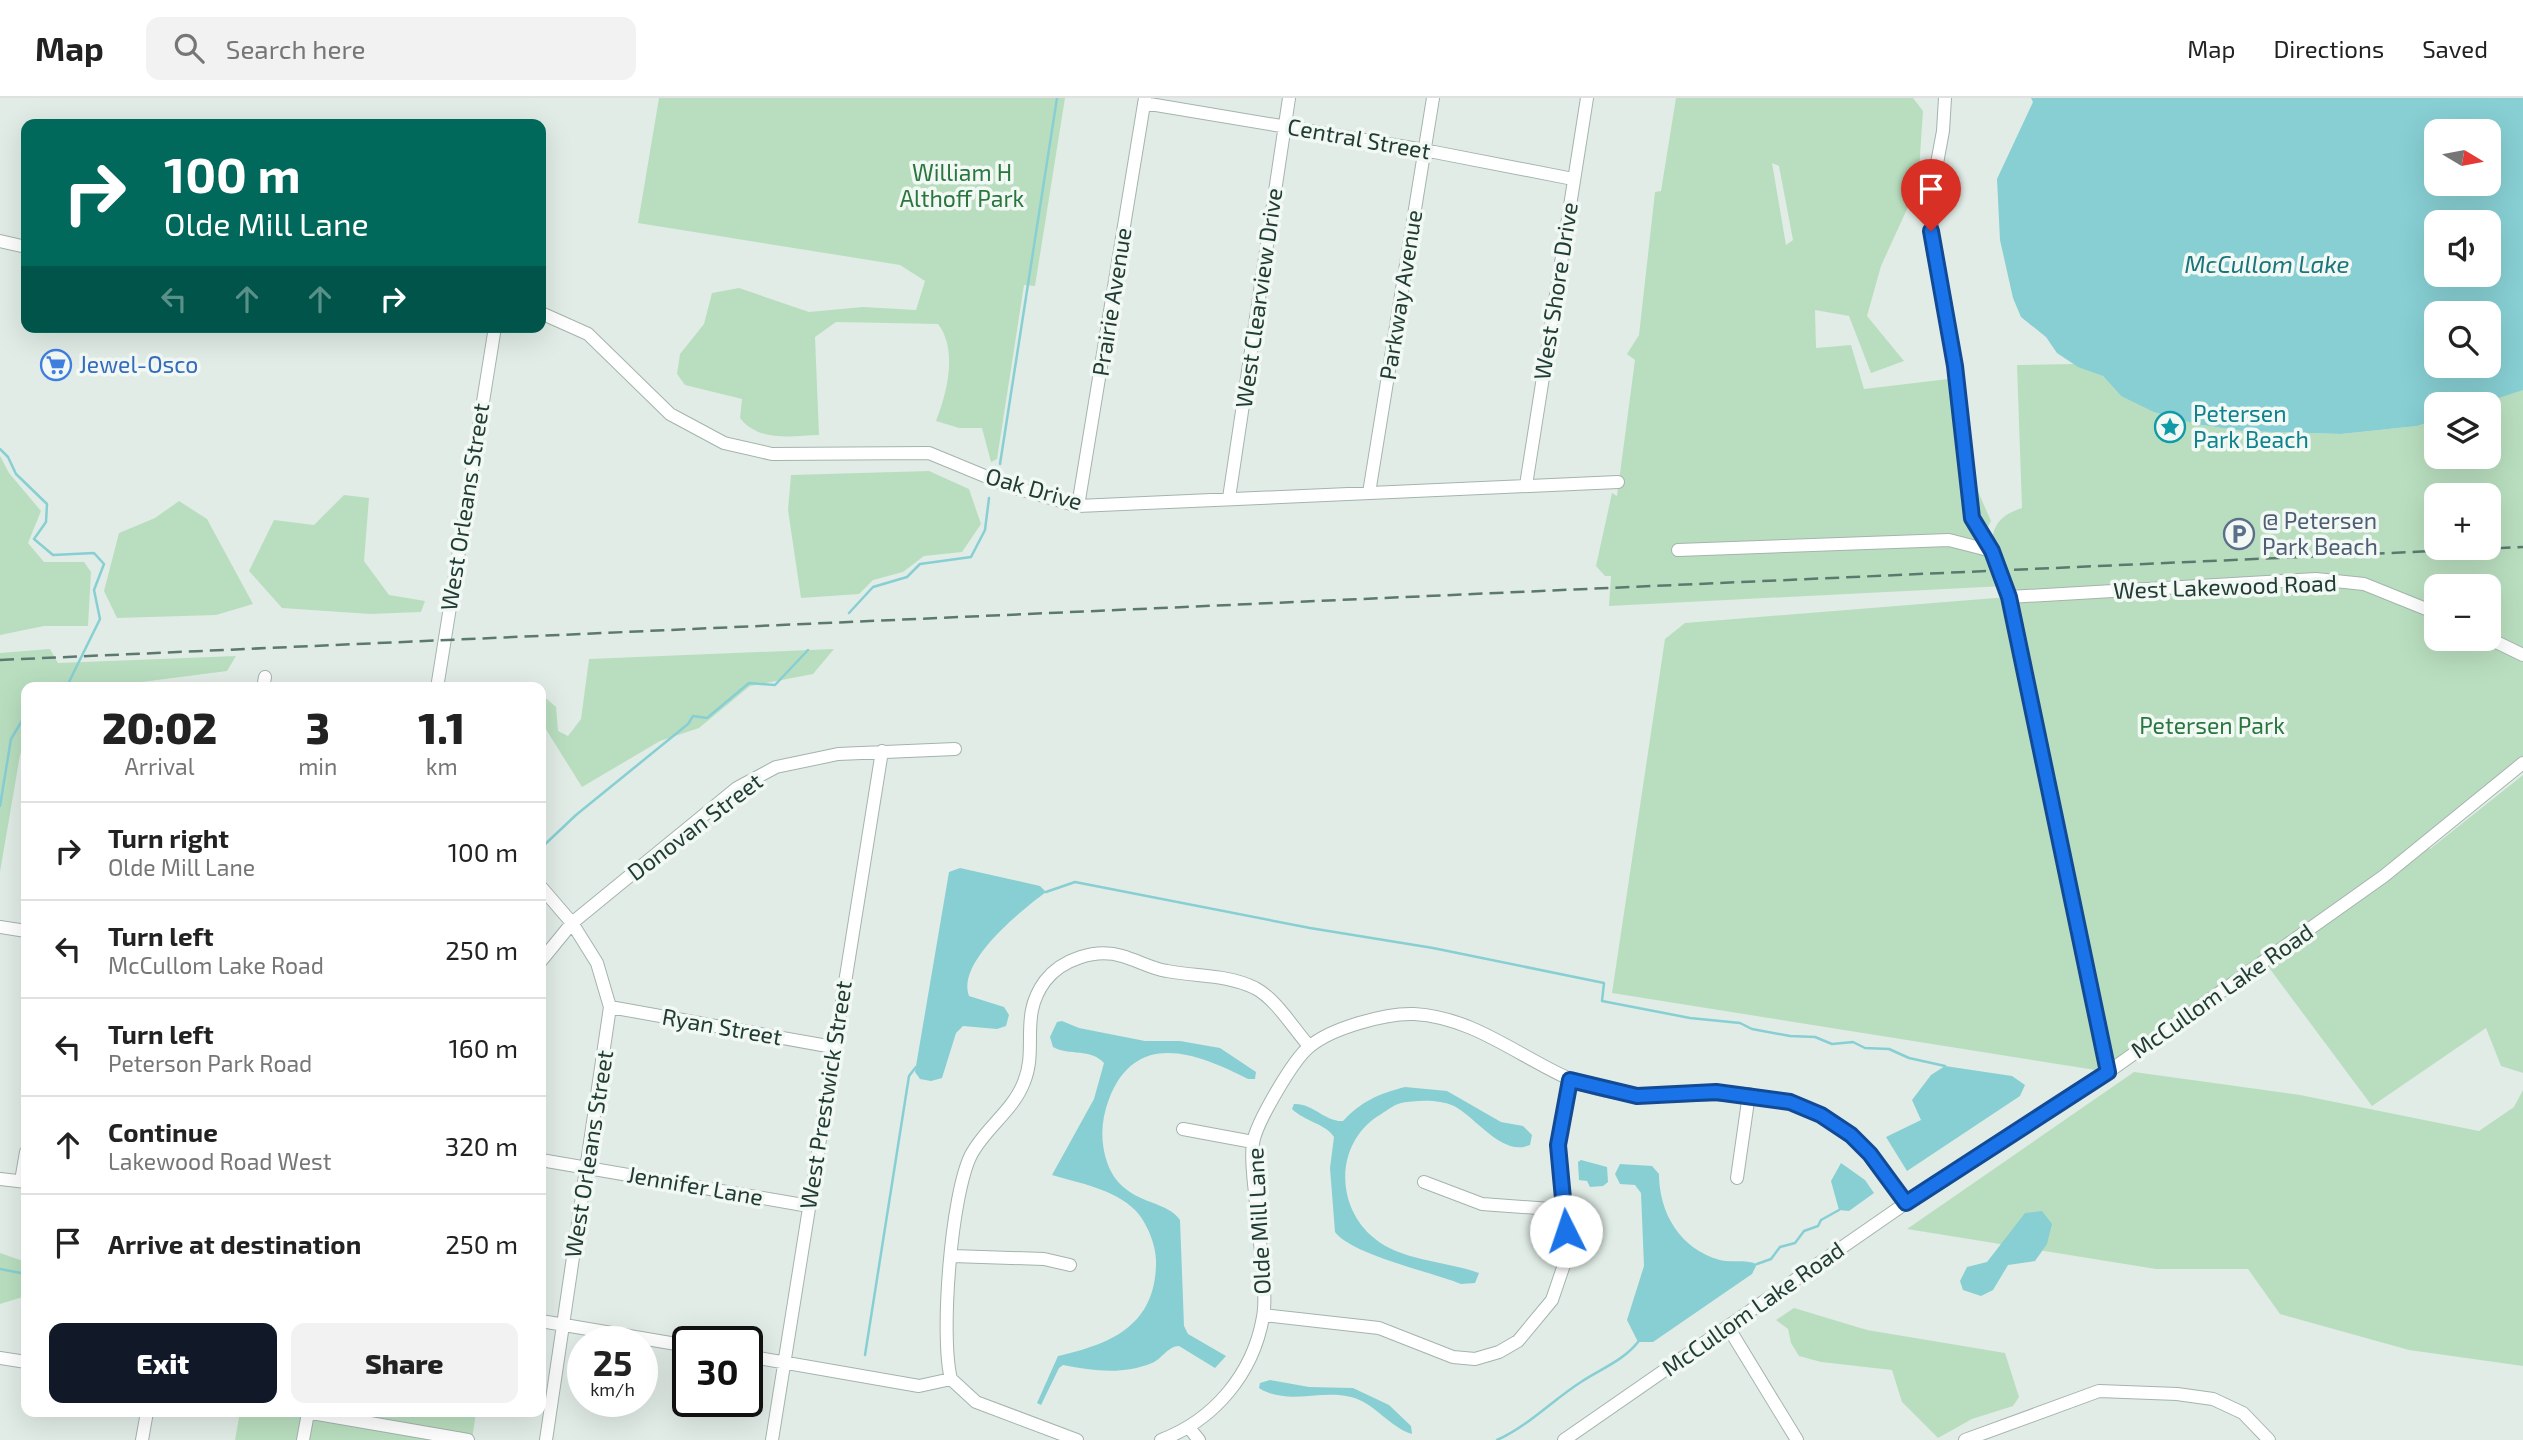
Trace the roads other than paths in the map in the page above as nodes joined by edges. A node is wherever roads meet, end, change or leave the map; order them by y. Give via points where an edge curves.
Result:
1 (1289, 98) edge
2 (1433, 98) edge
3 (1587, 98) edge
4 (1945, 98) edge
5 (1144, 101) edge
6 (1284, 126) junction
7 (1424, 150) junction
8 (1573, 179) junction
9 (0, 241) edge
10 (21, 246) edge
11 (546, 315) edge
12 (494, 333) edge
13 (1618, 482) dead end
14 (1526, 485) junction
15 (1369, 493) junction
16 (1229, 498) junction
17 (1078, 506) junction
18 (1678, 550) dead end
19 (1992, 551) junction
20 (2009, 597) junction
21 (2424, 608) edge
22 (2501, 644) edge
23 (2523, 655) edge
24 (438, 682) edge
25 (955, 750) dead end
26 (882, 751) junction
27 (2523, 764) edge
28 (546, 893) edge
29 (572, 923) junction
30 (0, 927) edge
31 (21, 930) edge
32 (546, 955) edge
33 (610, 1007) junction
34 (833, 1046) junction
35 (1309, 1046) junction
36 (2108, 1072) junction
37 (1570, 1080) junction
38 (1749, 1094) junction
39 (1182, 1129) dead end
40 (1253, 1142) junction
41 (546, 1161) edge
42 (588, 1168) junction
43 (1737, 1178) dead end
44 (0, 1179) edge
45 (21, 1181) edge
46 (1423, 1182) dead end
47 (1906, 1203) junction
48 (808, 1206) junction
49 (1565, 1210) junction
50 (953, 1256) junction
51 (1070, 1265) dead end
52 (1264, 1315) junction
53 (546, 1322) edge
54 (563, 1325) junction
55 (1728, 1327) junction
56 (672, 1343) edge
57 (0, 1358) edge
58 (763, 1359) edge
59 (21, 1361) edge
60 (784, 1363) junction
61 (951, 1380) junction
62 (146, 1417) edge
63 (306, 1417) edge
64 (336, 1417) edge
65 (1190, 1429) junction
66 (142, 1440) edge
67 (303, 1440) edge
68 (468, 1440) edge
69 (546, 1440) edge
70 (772, 1440) edge
71 (1077, 1440) edge
72 (1161, 1440) edge
73 (1199, 1440) edge
74 (1564, 1440) edge
75 (1797, 1440) edge
76 (1965, 1440) edge
77 (2269, 1440) edge

1 - 6 street, West Clearview Drive
2 - 7 street, Parkway Avenue
3 - 8 street, West Shore Drive
4 - 19 street via 1932,190 1932,247 1955,366 1972,518
5 - 6 street, Central Street
5 - 17 street, Prairie Avenue
6 - 7 street, Central Street
6 - 16 street, West Clearview Drive
7 - 8 street, Central Street
7 - 15 street, Parkway Avenue
8 - 14 street, West Shore Drive
9 - 10 street
11 - 17 street, Oak Drive via 588,334 670,414 724,443 772,454 929,453 1009,486
12 - 24 street, West Orleans Street
13 - 14 street, Oak Drive
14 - 15 street, Oak Drive
15 - 16 street, Oak Drive
16 - 17 street, Oak Drive
18 - 19 street via 1949,540
19 - 20 street
20 - 21 street, West Lakewood Road via 2316,579 2364,584
20 - 36 street
22 - 23 street
25 - 26 street, Donovan Street
26 - 29 street, Donovan Street via 776,766 737,788
26 - 34 street, West Prestwick Street
27 - 36 street, McCullom Lake Road via 2384,876
28 - 29 street, West Orleans Street
29 - 32 street, Donovan Street
29 - 33 street, West Orleans Street via 597,963
30 - 31 street
33 - 34 street, Ryan Street
33 - 42 street, West Orleans Street
34 - 48 street, West Prestwick Street
35 - 37 street, Olde Mill Lane via 1368,1018 1415,1014 1460,1023
35 - 40 street, Olde Mill Lane via 1278,1087
35 - 50 street via 1257,989 1222,976 1164,971 1119,955 1089,955 1063,965 1046,980 1032,1006 1024,1082 972,1154 961,1180
36 - 47 street, McCullom Lake Road
37 - 38 street, Olde Mill Lane via 1637,1096
37 - 49 street via 1558,1145
38 - 43 street
38 - 47 street, Olde Mill Lane via 1790,1102 1851,1135
39 - 40 street
40 - 52 street, Olde Mill Lane
41 - 42 street, Jennifer Lane
42 - 48 street, Jennifer Lane
42 - 54 street, West Orleans Street
44 - 45 street
46 - 49 street via 1482,1204
47 - 55 street, McCullom Lake Road
48 - 60 street, West Prestwick Street
49 - 52 street via 1568,1253 1552,1300 1518,1341 1499,1352 1475,1359 1453,1357 1379,1328
50 - 51 street via 1044,1259
50 - 61 street via 944,1336
52 - 65 street, Olde Mill Lane via 1253,1354 1237,1383
53 - 54 street
54 - 56 street
54 - 69 street, West Orleans Street
55 - 74 street, McCullom Lake Road
55 - 75 street
57 - 59 street
58 - 60 street
60 - 61 street via 919,1386
60 - 70 street, West Prestwick Street
61 - 71 street via 976,1402
62 - 66 street
63 - 67 street
64 - 68 street
65 - 72 street, Olde Mill Lane
65 - 73 street
76 - 77 street via 2099,1391 2213,1399 2243,1413

